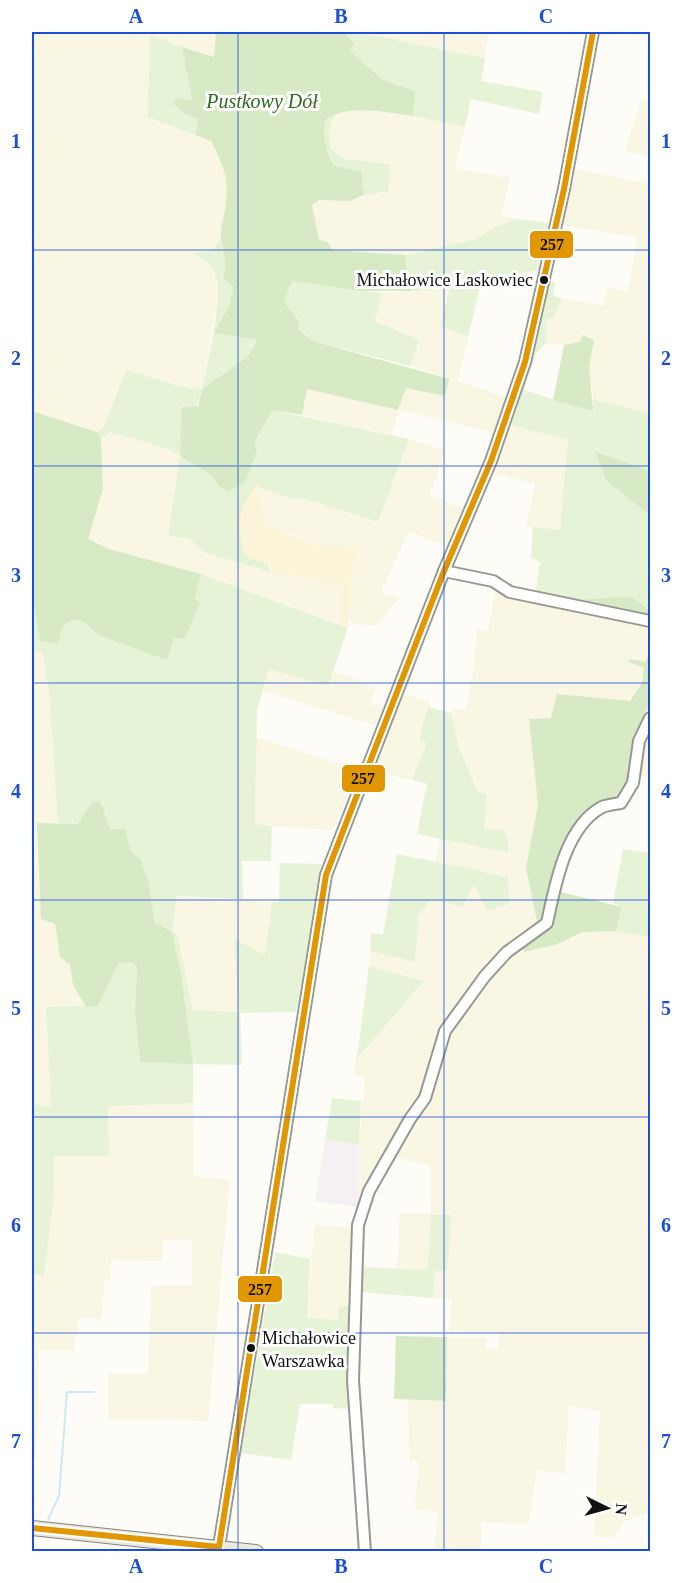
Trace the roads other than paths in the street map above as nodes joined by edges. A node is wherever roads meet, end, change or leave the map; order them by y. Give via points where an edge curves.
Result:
1 (593, 32) edge
2 (444, 571) junction
3 (651, 621) edge
4 (651, 718) edge
5 (32, 1528) edge
6 (219, 1547) junction
7 (256, 1551) edge
8 (365, 1551) edge

1 - 2 street via 564,189 525,362 491,461
2 - 3 street via 493,581 510,592
2 - 6 street via 326,875
4 - 8 street via 639,741 633,783 621,803 602,807 572,841 547,923 507,952 445,1031 425,1098 366,1200 358,1225 353,1349
5 - 6 main road
6 - 7 main road

